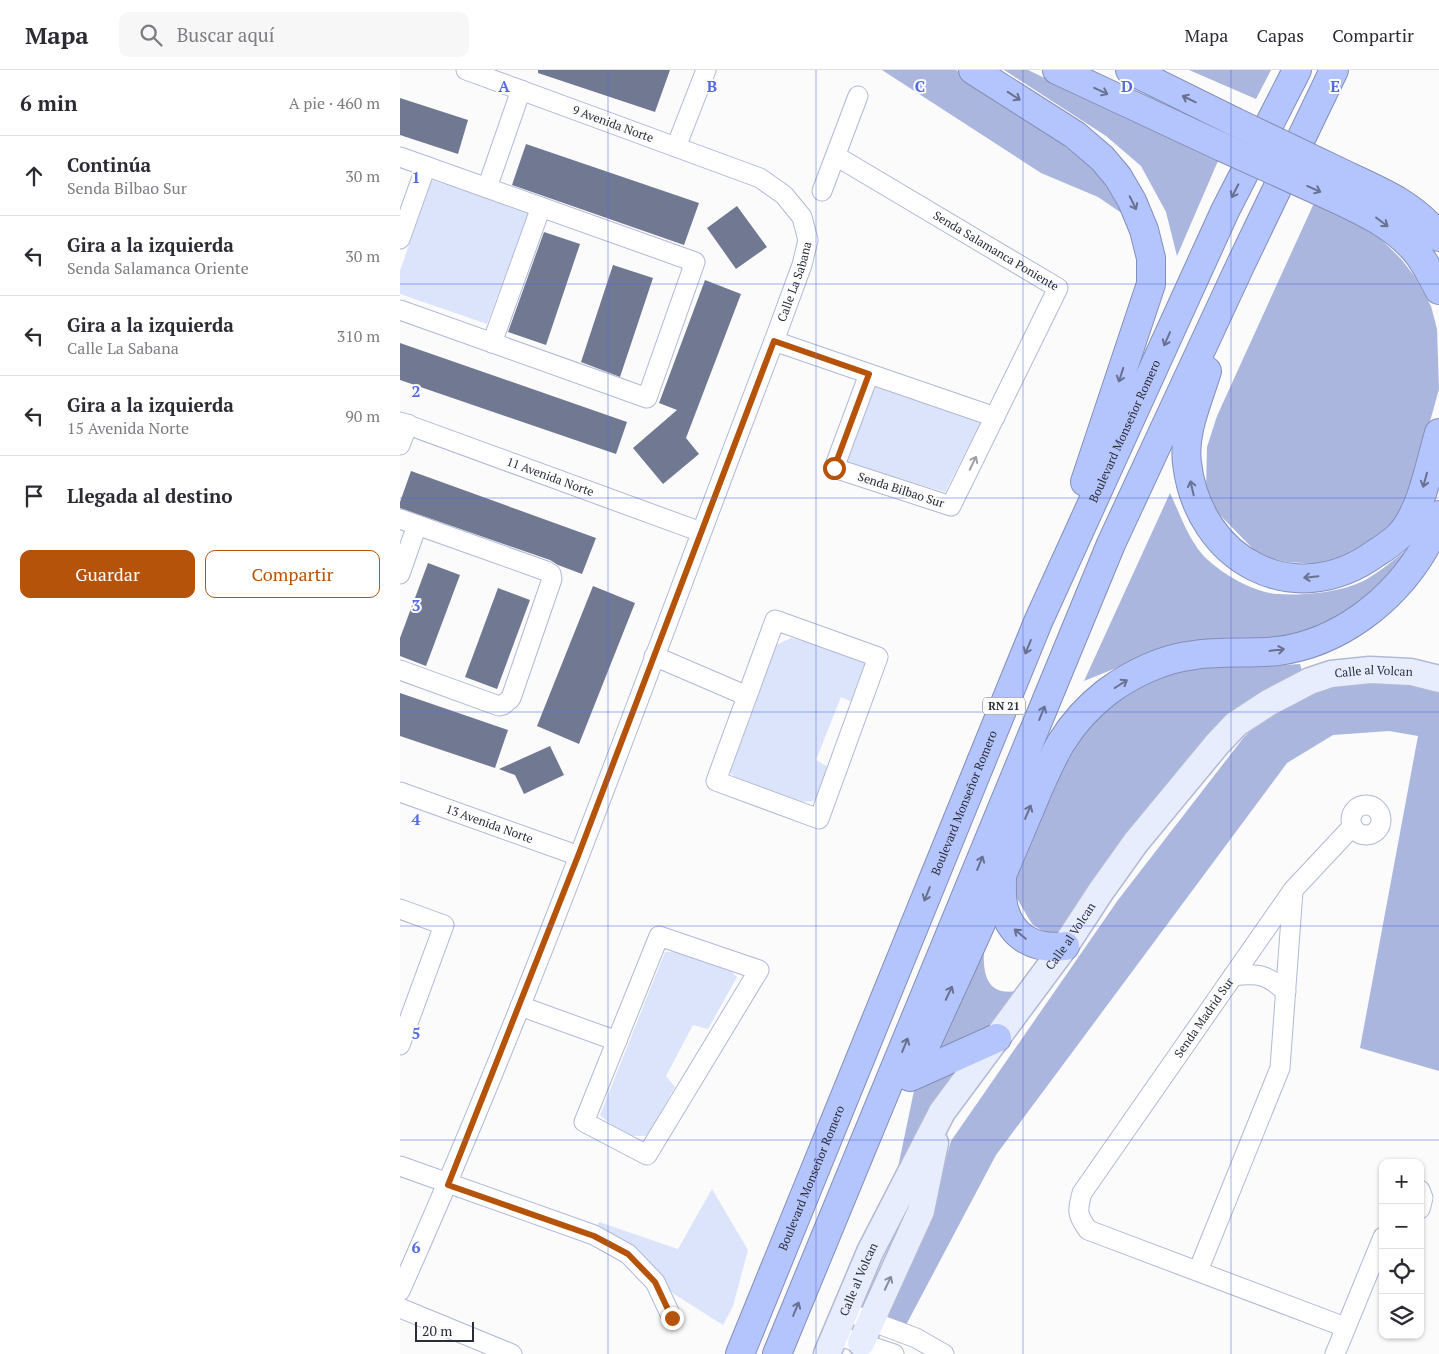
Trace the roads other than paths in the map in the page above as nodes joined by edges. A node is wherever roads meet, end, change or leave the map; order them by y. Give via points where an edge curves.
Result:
1 (466, 70) edge
2 (706, 70) edge
3 (973, 70) edge
4 (1057, 70) edge
5 (1130, 70) edge
6 (1296, 70) edge
7 (1334, 70) edge
8 (522, 90) junction
9 (858, 96) dead end
10 (676, 147) junction
11 (836, 156) junction
12 (400, 157) edge
13 (426, 166) junction
14 (760, 178) joint
15 (487, 188) junction
16 (1345, 189) junction
17 (822, 191) dead end
18 (541, 207) junction
19 (1439, 237) edge
20 (400, 239) edge
21 (1240, 266) junction
22 (1439, 290) edge
23 (400, 310) edge
24 (774, 341) junction
25 (492, 343) junction
26 (869, 374) junction
27 (995, 416) junction
28 (404, 423) edge
29 (1439, 433) edge
30 (400, 445) edge
31 (1439, 515) edge
32 (408, 522) edge
33 (700, 532) junction
34 (400, 574) edge
35 (1038, 622) junction
36 (654, 656) junction
37 (400, 670) edge
38 (1439, 679) edge
39 (747, 696) junction
40 (400, 792) edge
41 (1352, 827) dead end
42 (578, 856) junction
43 (1002, 876) junction
44 (1293, 890) junction
45 (400, 909) edge
46 (1065, 946) junction
47 (1233, 976) junction
48 (1286, 992) junction
49 (520, 1006) junction
50 (997, 1038) joint
51 (617, 1041) junction
52 (400, 1045) edge
53 (965, 1064) junction
54 (910, 1077) junction
55 (942, 1112) junction
56 (400, 1166) edge
57 (448, 1185) junction
58 (1379, 1246) edge
59 (818, 1256) junction
60 (1198, 1271) junction
61 (400, 1291) edge
62 (400, 1308) edge
63 (846, 1312) junction
64 (672, 1318) dead end
65 (1345, 1327) junction
66 (866, 1332) junction
67 (832, 1345) edge
68 (512, 1354) edge
69 (740, 1354) edge
70 (777, 1354) edge
71 (894, 1354) edge
72 (944, 1354) edge
73 (1335, 1354) edge

1 - 8 street, 9 Avenida Norte
2 - 10 street
3 -> 35 highway via 1075,135 1102,158 1132,201 1151,258 1151,284
4 -> 16 highway, bridge via 1222,147
16 -> 5 highway, bridge via 1233,120
6 -> 35 highway, Boulevard Monseñor Romero / RN 21 via 1225,211
7 - 21 highway, RN 21
8 - 10 street, 9 Avenida Norte
8 - 15 street
9 - 11 street
10 - 14 street, 9 Avenida Norte
11 - 17 street
11 - 27 street, Senda Salamanca Poniente via 1058,288
12 - 13 street
13 - 15 street
13 - 20 street
14 - 24 street, Calle La Sabana via 784,194 802,217 808,240
15 - 18 street
16 - 19 highway via 1397,199 1430,225
16 -> 22 highway via 1410,245
18 - 25 street
18 - 25 street via 695,262 653,380 646,398
29 -> 21 highway via 1411,520 1401,534 1360,565 1342,573 1290,578 1254,568 1237,556 1206,520 1195,498 1187,463 1188,432
59 -> 21 highway, RN 21 via 1111,544
23 - 25 street
24 - 26 street
24 - 33 street, Calle La Sabana
26 - 27 street
26 -> 27 street, Senda Bilbao Sur via 834,468 951,506
28 - 30 street
28 - 33 street, 11 Avenida Norte
43 -> 31 highway via 1052,756 1075,722 1107,692 1141,671 1174,658 1194,654 1279,651 1321,640 1346,628 1380,604 1408,574 1425,548
32 - 34 street
32 - 37 street via 546,571 552,579 511,698 503,705
33 - 36 street, Calle La Sabana
35 -> 69 highway, Boulevard Monseñor Romero / RN 21
36 - 39 street
36 - 42 street, Calle La Sabana
38 - 46 street, Calle al Volcan via 1411,672 1370,670 1331,674 1286,692 1236,724 1136,842
39 - 39 street via 775,620 878,657 819,819 716,781
40 - 42 street, 13 Avenida Norte
41 - 44 street, Senda Madrid Sur
42 - 49 street, Calle La Sabana
46 -> 43 highway via 1042,946 1021,936 1013,928 1003,907
54 -> 43 highway
44 - 47 street, Senda Madrid Sur
44 - 48 street
45 - 52 street via 444,925
46 - 50 street, Calle al Volcan
47 - 48 street via 1251,974 1269,978
47 - 60 street, Senda Madrid Sur via 1082,1193 1077,1210 1088,1230
48 - 60 street via 1280,1068
49 - 51 street
49 - 57 street, Calle La Sabana
50 - 53 highway
51 - 51 street via 659,936 759,970 647,1155 584,1122
53 - 54 highway
53 - 55 street, Calle al Volcan
54 - 59 highway
55 - 63 street, Calle al Volcan via 874,1244
66 -> 55 street via 921,1211
56 - 57 street
57 - 61 street, Calle La Sabana
57 - 64 street via 594,1236 628,1254 655,1282
58 - 65 street
70 -> 59 highway, RN 21
60 - 65 street
62 - 68 street
63 - 66 street
63 - 67 street, Calle al Volcan
65 - 73 street
66 - 67 street
66 - 71 street
66 - 72 street via 916,1338

